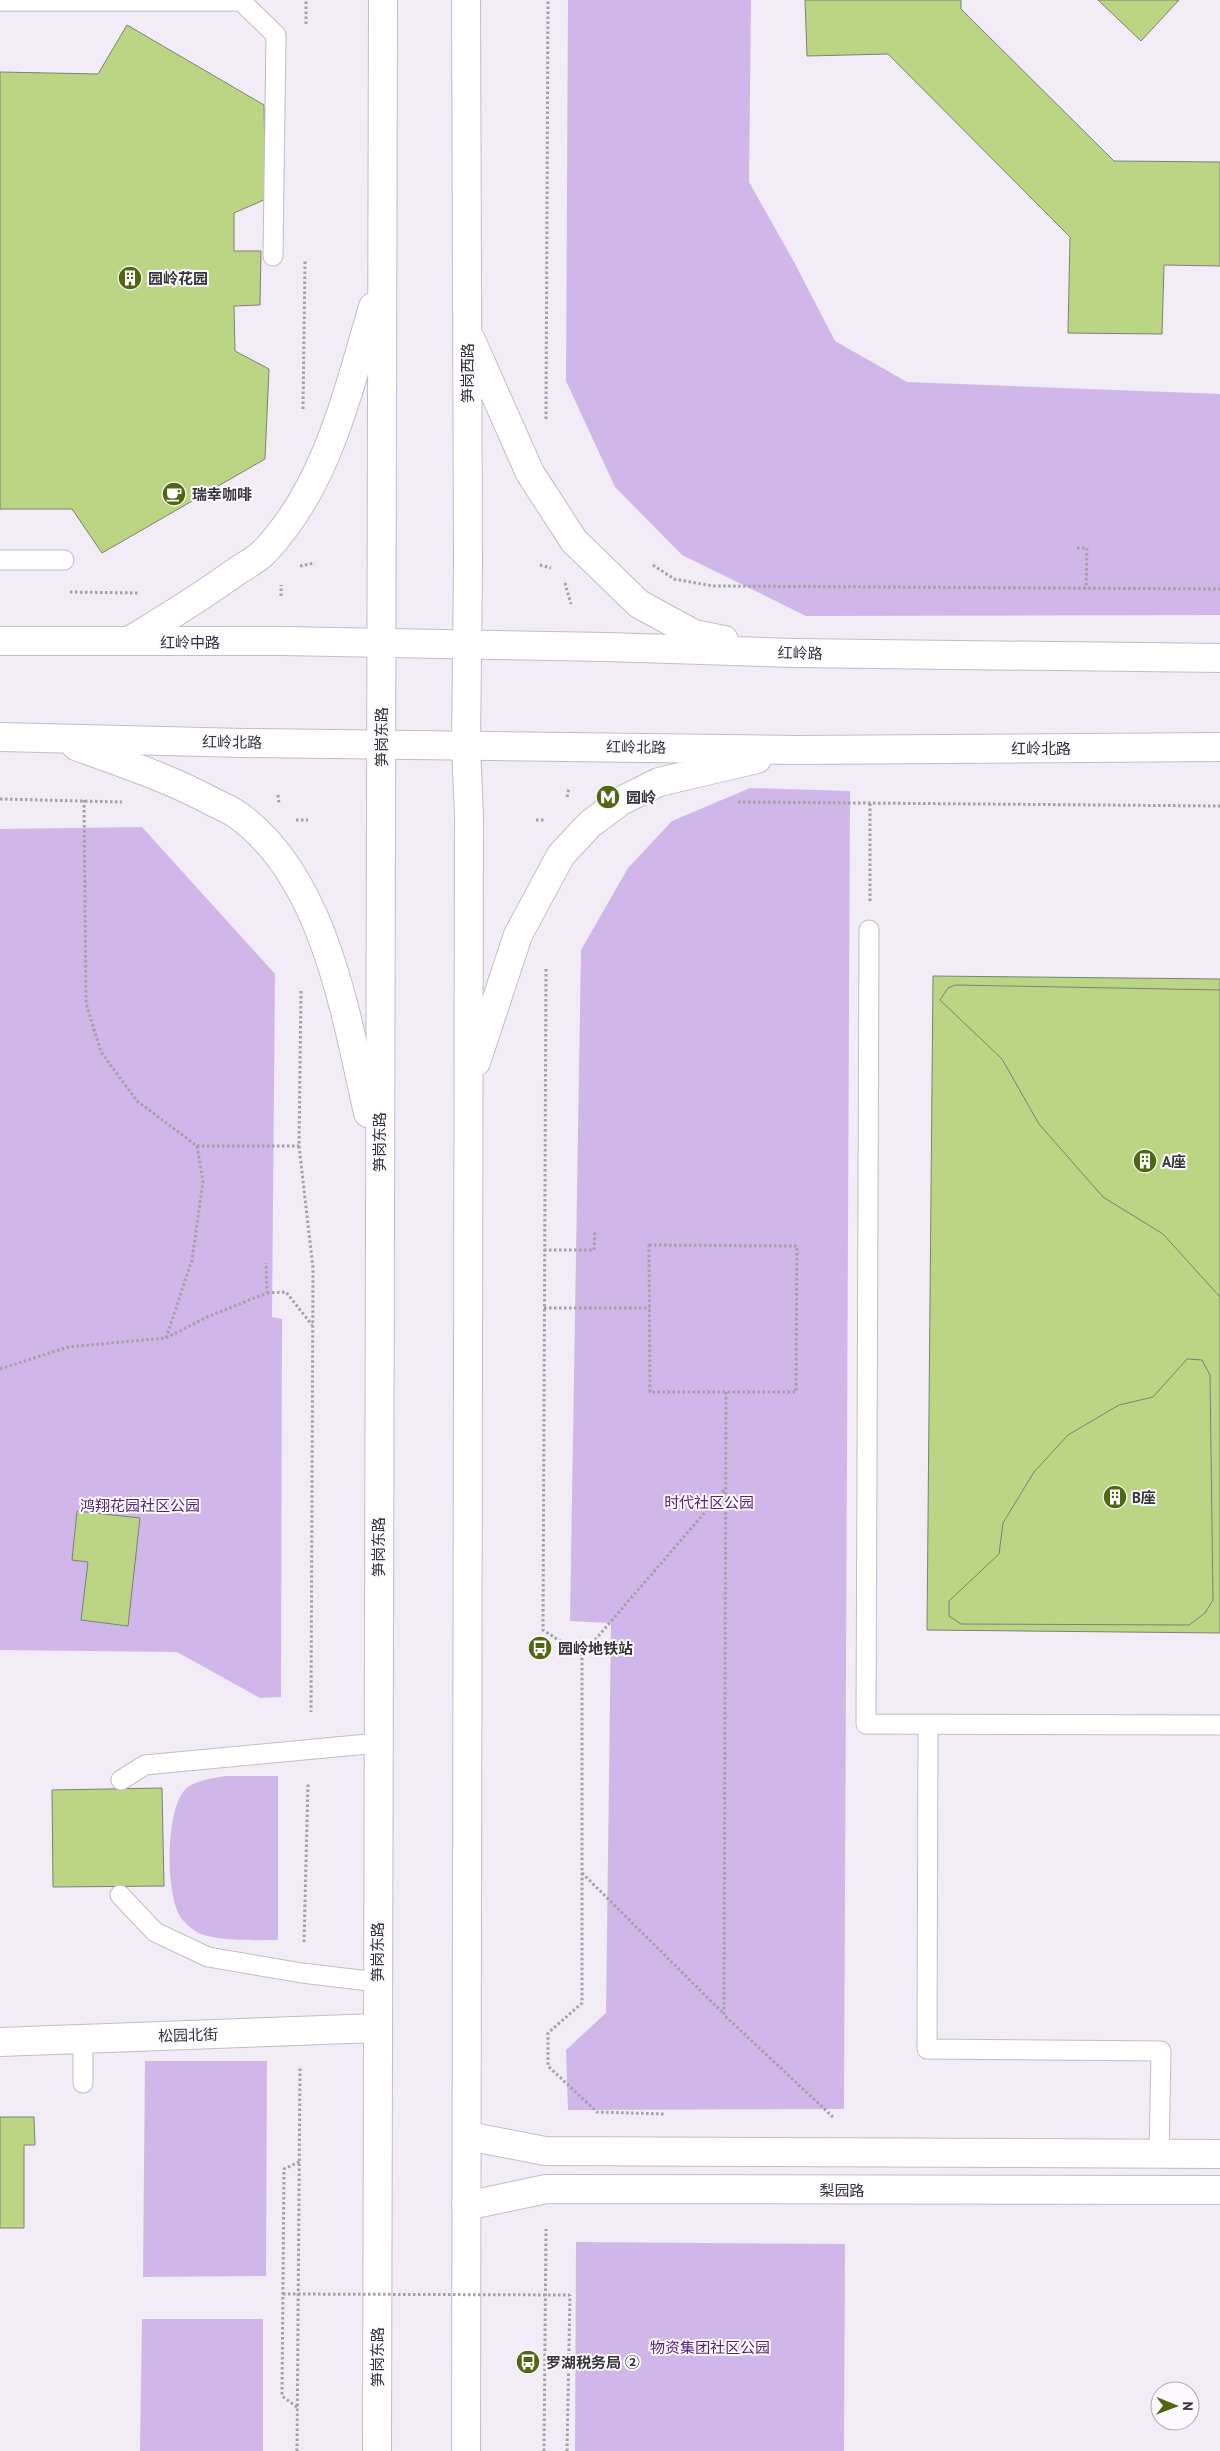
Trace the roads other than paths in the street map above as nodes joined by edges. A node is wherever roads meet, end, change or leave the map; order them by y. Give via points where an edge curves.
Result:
1 (383, 0) edge
2 (466, 0) edge
3 (0, 1) edge
4 (273, 256) dead end
5 (380, 282) junction
6 (467, 330) junction
7 (0, 560) edge
8 (64, 560) dead end
9 (0, 641) edge
10 (129, 641) junction
11 (381, 644) junction
12 (468, 645) junction
13 (794, 654) junction
14 (1220, 658) edge
15 (0, 738) edge
16 (53, 738) junction
17 (382, 744) junction
18 (466, 745) junction
19 (1220, 747) edge
20 (797, 750) junction
21 (870, 930) road end
22 (468, 1088) junction
23 (379, 1158) junction
24 (928, 1724) junction
25 (1220, 1725) edge
26 (378, 1743) junction
27 (121, 1780) dead end
28 (120, 1895) dead end
29 (377, 1982) junction
30 (377, 2028) junction
31 (84, 2039) junction
32 (0, 2042) edge
33 (83, 2083) dead end
34 (468, 2136) junction
35 (1220, 2154) edge
36 (1160, 2155) junction
37 (1220, 2190) edge
38 (466, 2206) junction
39 (377, 2451) edge
40 (466, 2451) edge

1 - 5 main road
2 - 6 main road, 笋岗西路
3 - 4 lane via 241,1 276,35
5 - 10 main road via 321,466 292,518 264,552 196,601
5 - 11 main road
6 - 12 main road, 笋岗西路
6 - 13 main road via 530,473 579,546 639,604 694,634
7 - 8 lane
9 - 10 main road, 红岭中路
10 - 11 main road, 红岭中路
11 - 12 main road, 红岭路
11 - 17 main road, 笋岗东路
12 - 13 main road, 红岭路
12 - 18 main road, 笋岗西路
13 - 14 main road, 红岭路
15 - 16 main road
16 - 17 main road, 红岭北路
16 - 23 main road via 177,783 239,816 265,840 298,882 319,926 347,1021
17 - 18 main road, 红岭北路
17 - 23 main road, 笋岗东路
18 - 20 main road, 红岭北路
18 - 22 main road via 469,818
19 - 20 main road, 红岭北路
20 - 22 main road via 659,782 621,801 590,824 561,855 518,935
21 - 24 lane via 866,1724
22 - 34 main road
23 - 26 main road, 笋岗东路
24 - 25 lane
24 - 36 lane via 927,2049 1161,2051
26 - 27 lane via 145,1765
26 - 29 main road, 笋岗东路
28 - 29 lane via 155,1932 208,1958 302,1974
29 - 30 main road, 笋岗东路
30 - 31 main road, 松园北街
30 - 39 main road, 笋岗东路
31 - 32 main road, 松园北街
31 - 33 lane
34 - 36 main road via 545,2151
34 - 38 main road
35 - 36 main road
37 - 38 main road, 梨园路 via 546,2190
38 - 40 main road

